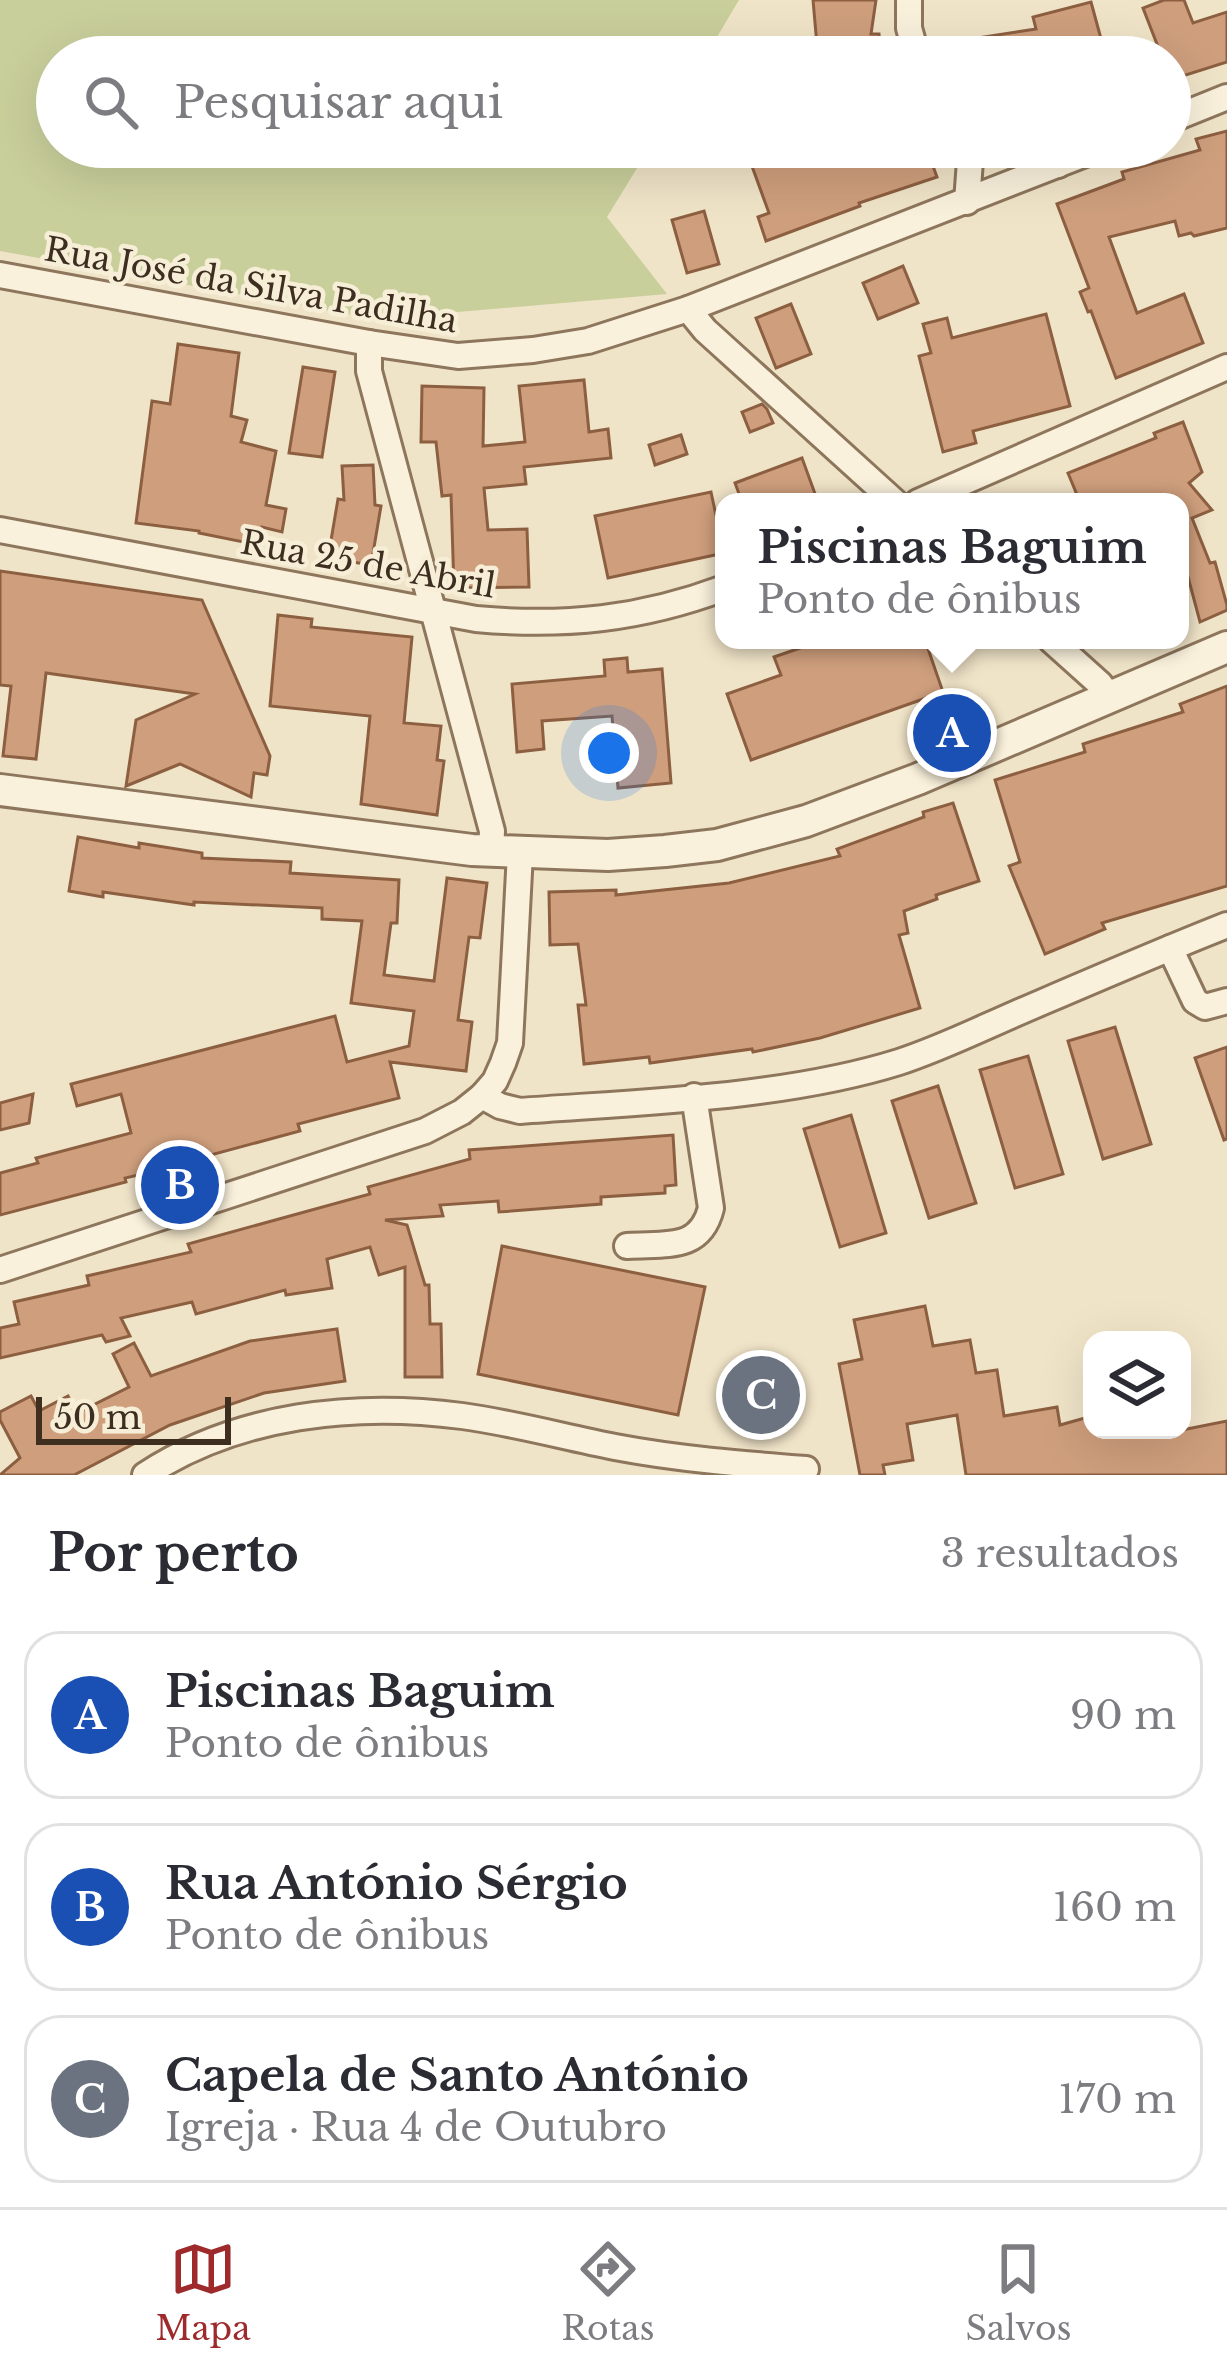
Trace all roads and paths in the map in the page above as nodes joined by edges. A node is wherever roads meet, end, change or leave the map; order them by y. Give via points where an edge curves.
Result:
1 (909, 0) edge
2 (911, 36) edge
3 (1227, 97) edge
4 (1191, 112) edge
5 (969, 168) edge
6 (1051, 168) edge
7 (967, 202) junction
8 (0, 275) edge
9 (688, 309) junction
10 (369, 343) junction
11 (1227, 367) edge
12 (885, 493) edge
13 (939, 493) edge
14 (0, 530) edge
15 (715, 591) edge
16 (433, 610) junction
17 (1227, 647) edge
18 (1061, 649) edge
19 (1110, 697) junction
20 (0, 790) edge
21 (506, 853) junction
22 (1227, 925) edge
23 (1170, 947) junction
24 (1227, 1001) edge
25 (482, 1096) junction
26 (694, 1096) junction
27 (627, 1246) dead end
28 (0, 1270) edge
29 (806, 1469) dead end
30 (145, 1475) edge

1 - 2 street
3 - 4 street
5 - 7 street
6 - 7 street, Rua José da Silva Padilha
7 - 9 street, Rua José da Silva Padilha
8 - 10 street, Rua José da Silva Padilha
9 - 10 street, Rua José da Silva Padilha via 533,350 458,356
9 - 12 street
10 - 16 street via 369,371
11 - 13 street
14 - 16 street, Rua 25 de Abril
15 - 16 street, Rua 25 de Abril via 666,608 568,623
16 - 21 street via 492,831
17 - 19 street
18 - 19 street
19 - 21 street via 918,779 717,845
20 - 21 street
21 - 25 street via 510,1043
22 - 23 street
23 - 24 street via 1195,1001
23 - 26 street via 898,1062
25 - 26 street via 520,1111
25 - 28 street via 425,1131
26 - 27 street via 706,1226 689,1241
29 - 30 street via 684,1458 400,1410 267,1424

